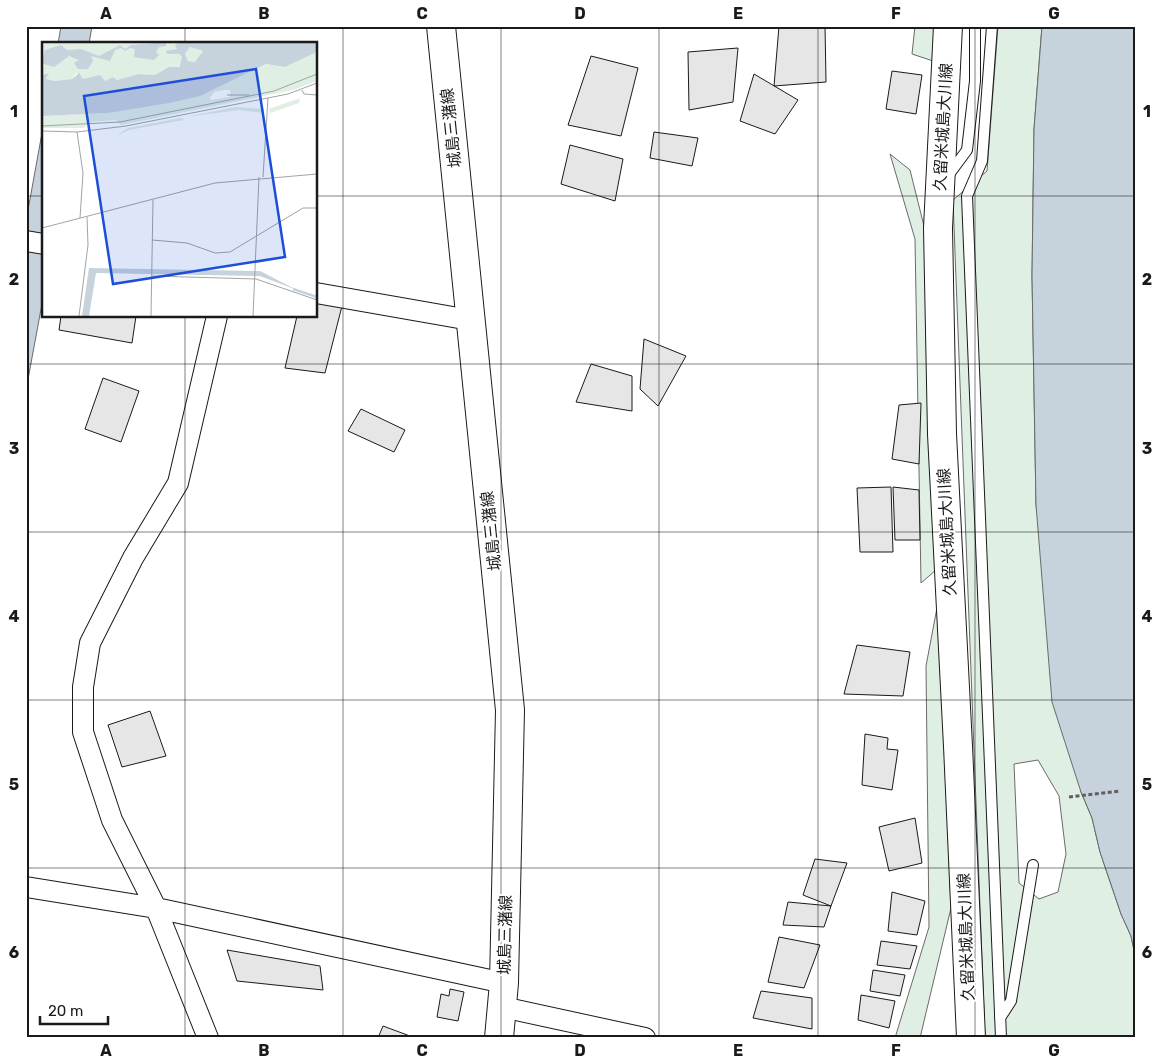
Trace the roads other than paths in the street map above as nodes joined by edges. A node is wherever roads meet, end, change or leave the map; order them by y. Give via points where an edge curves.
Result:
1 (441, 26) edge
2 (948, 26) edge
3 (974, 26) edge
4 (992, 26) edge
5 (975, 81) junction
6 (988, 82) junction
7 (940, 186) junction
8 (26, 241) edge
9 (42, 244) edge
10 (318, 293) edge
11 (216, 318) edge
12 (470, 320) junction
13 (1033, 865) dead end
14 (26, 887) edge
15 (156, 908) junction
16 (503, 995) junction
17 (1000, 1018) junction
18 (208, 1038) edge
19 (499, 1038) edge
20 (645, 1038) edge
21 (971, 1038) edge
22 (1001, 1038) edge

1 - 12 main road, 城島三潴線
2 - 7 main road, 久留米城島大川線
3 - 5 lane
4 - 6 lane
5 - 6 lane
5 - 7 lane via 967,150
6 - 17 lane via 982,161 968,196
7 - 21 main road, 久留米城島大川線 via 942,434
8 - 9 street
10 - 12 street
11 - 15 street via 178,483 133,558 90,643 83,686 83,732 112,820
12 - 16 main road, 城島三潴線 via 510,710
13 - 17 lane via 1011,1001
14 - 15 street
15 - 16 street
15 - 18 street
16 - 19 main road, 城島三潴線
16 - 20 street
17 - 22 lane

